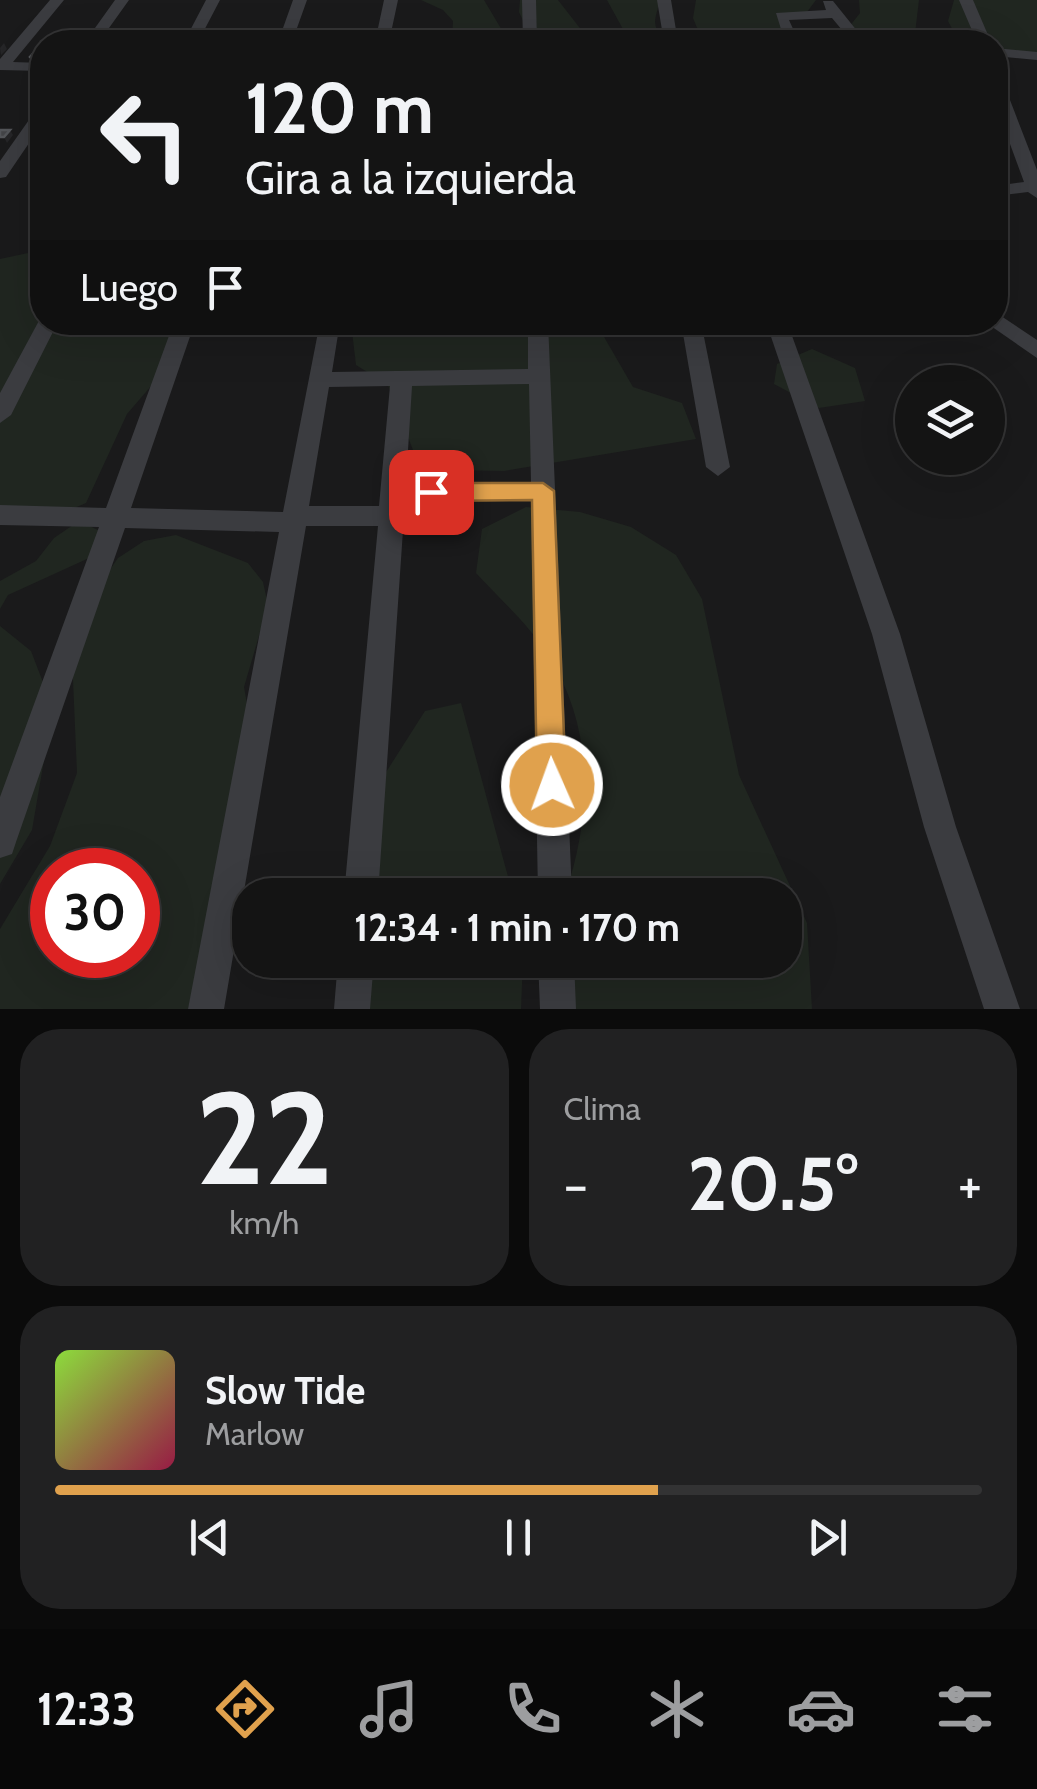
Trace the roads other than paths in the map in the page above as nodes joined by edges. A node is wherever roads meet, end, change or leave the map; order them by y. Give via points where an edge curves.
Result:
1 (57, 0) edge
2 (122, 0) edge
3 (213, 0) edge
4 (300, 0) edge
5 (391, 0) edge
6 (529, 0) edge
7 (664, 0) edge
8 (826, 0) edge
9 (966, 0) edge
10 (836, 14) junction
11 (32, 30) edge
12 (101, 30) edge
13 (197, 30) edge
14 (289, 30) edge
15 (385, 30) edge
16 (530, 30) edge
17 (669, 30) edge
18 (787, 30) edge
19 (849, 30) edge
20 (979, 30) edge
21 (30, 32) edge
22 (1008, 53) edge
23 (1037, 56) edge
24 (1, 66) edge
25 (30, 67) edge
26 (1008, 115) edge
27 (30, 129) edge
28 (0, 173) edge
29 (1008, 177) edge
30 (1035, 184) edge
31 (1008, 189) edge
32 (1008, 329) edge
33 (41, 335) edge
34 (180, 335) edge
35 (328, 335) edge
36 (538, 335) edge
37 (693, 335) edge
38 (781, 335) edge
39 (1037, 351) edge
40 (540, 376) junction
41 (402, 378) junction
42 (320, 380) junction
43 (0, 415) edge
44 (718, 468) dead end
45 (543, 491) junction
46 (392, 504) junction
47 (0, 515) edge
48 (116, 518) junction
49 (294, 519) junction
50 (0, 842) edge
51 (362, 878) edge
52 (554, 878) edge
53 (355, 978) edge
54 (557, 978) edge
55 (206, 1009) edge
56 (352, 1009) edge
57 (558, 1009) edge
58 (1002, 1009) edge

1 - 11 street
2 - 12 street
3 - 13 street
4 - 14 street
5 - 15 street
6 - 16 street
7 - 17 street
8 - 10 street
9 - 20 street
10 - 18 street via 782,16
10 - 19 street
21 - 24 street
22 - 23 street
24 - 25 street
26 - 30 street
27 - 28 street
29 - 30 street
30 - 31 street
32 - 39 street
33 - 43 street
34 - 48 street
35 - 42 street
36 - 40 street
37 - 44 street
38 - 58 street via 886,634 940,826
40 - 41 street
40 - 45 street
41 - 42 street
41 - 46 street
42 - 49 street
45 - 46 street
45 - 52 street
46 - 49 street
46 - 51 street
47 - 48 street
48 - 49 street
48 - 50 street
49 - 55 street
53 - 56 street
54 - 57 street

